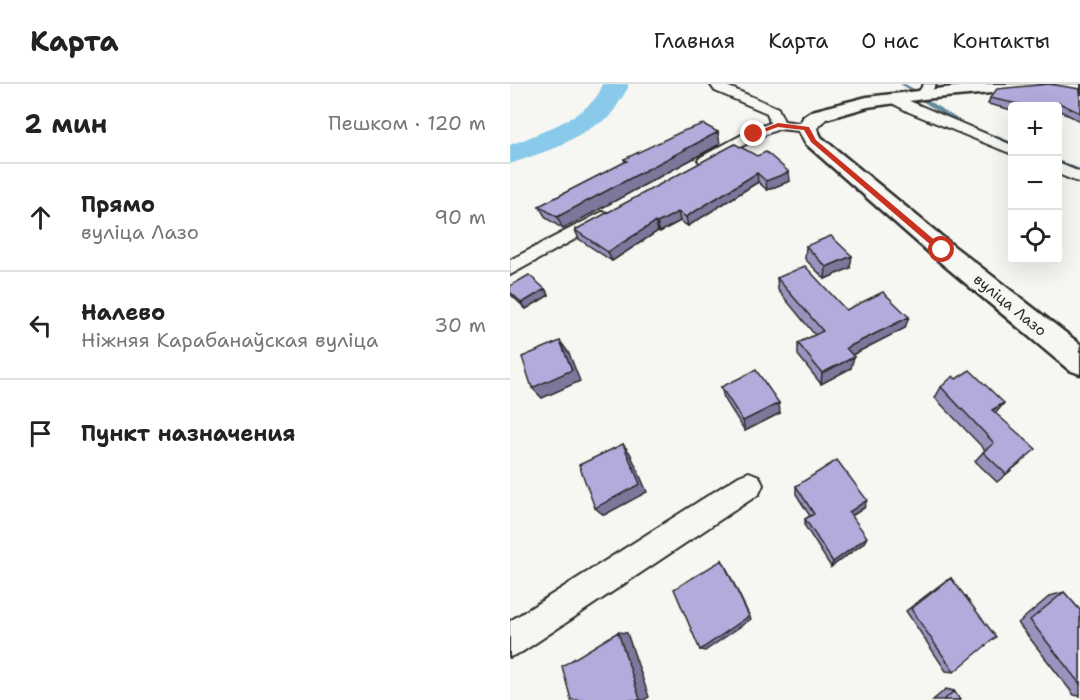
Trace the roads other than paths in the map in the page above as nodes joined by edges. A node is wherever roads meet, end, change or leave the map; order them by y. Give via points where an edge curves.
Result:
1 (716, 84) edge
2 (1041, 84) edge
3 (1052, 84) edge
4 (1080, 88) edge
5 (927, 89) edge
6 (892, 98) junction
7 (778, 125) junction
8 (807, 128) junction
9 (1008, 148) edge
10 (691, 168) edge
11 (1062, 170) edge
12 (1080, 178) edge
13 (618, 208) edge
14 (510, 268) edge
15 (1080, 361) edge
16 (749, 485) dead end
17 (510, 640) edge

1 - 7 street via 774,111
2 - 5 main road
3 - 4 main road
5 - 6 main road
6 - 8 main road via 819,115
6 - 9 street
7 - 8 street
7 - 10 street
8 - 15 main road, вуліца Лазо via 813,141 924,236
11 - 12 street
13 - 14 street
16 - 17 street

